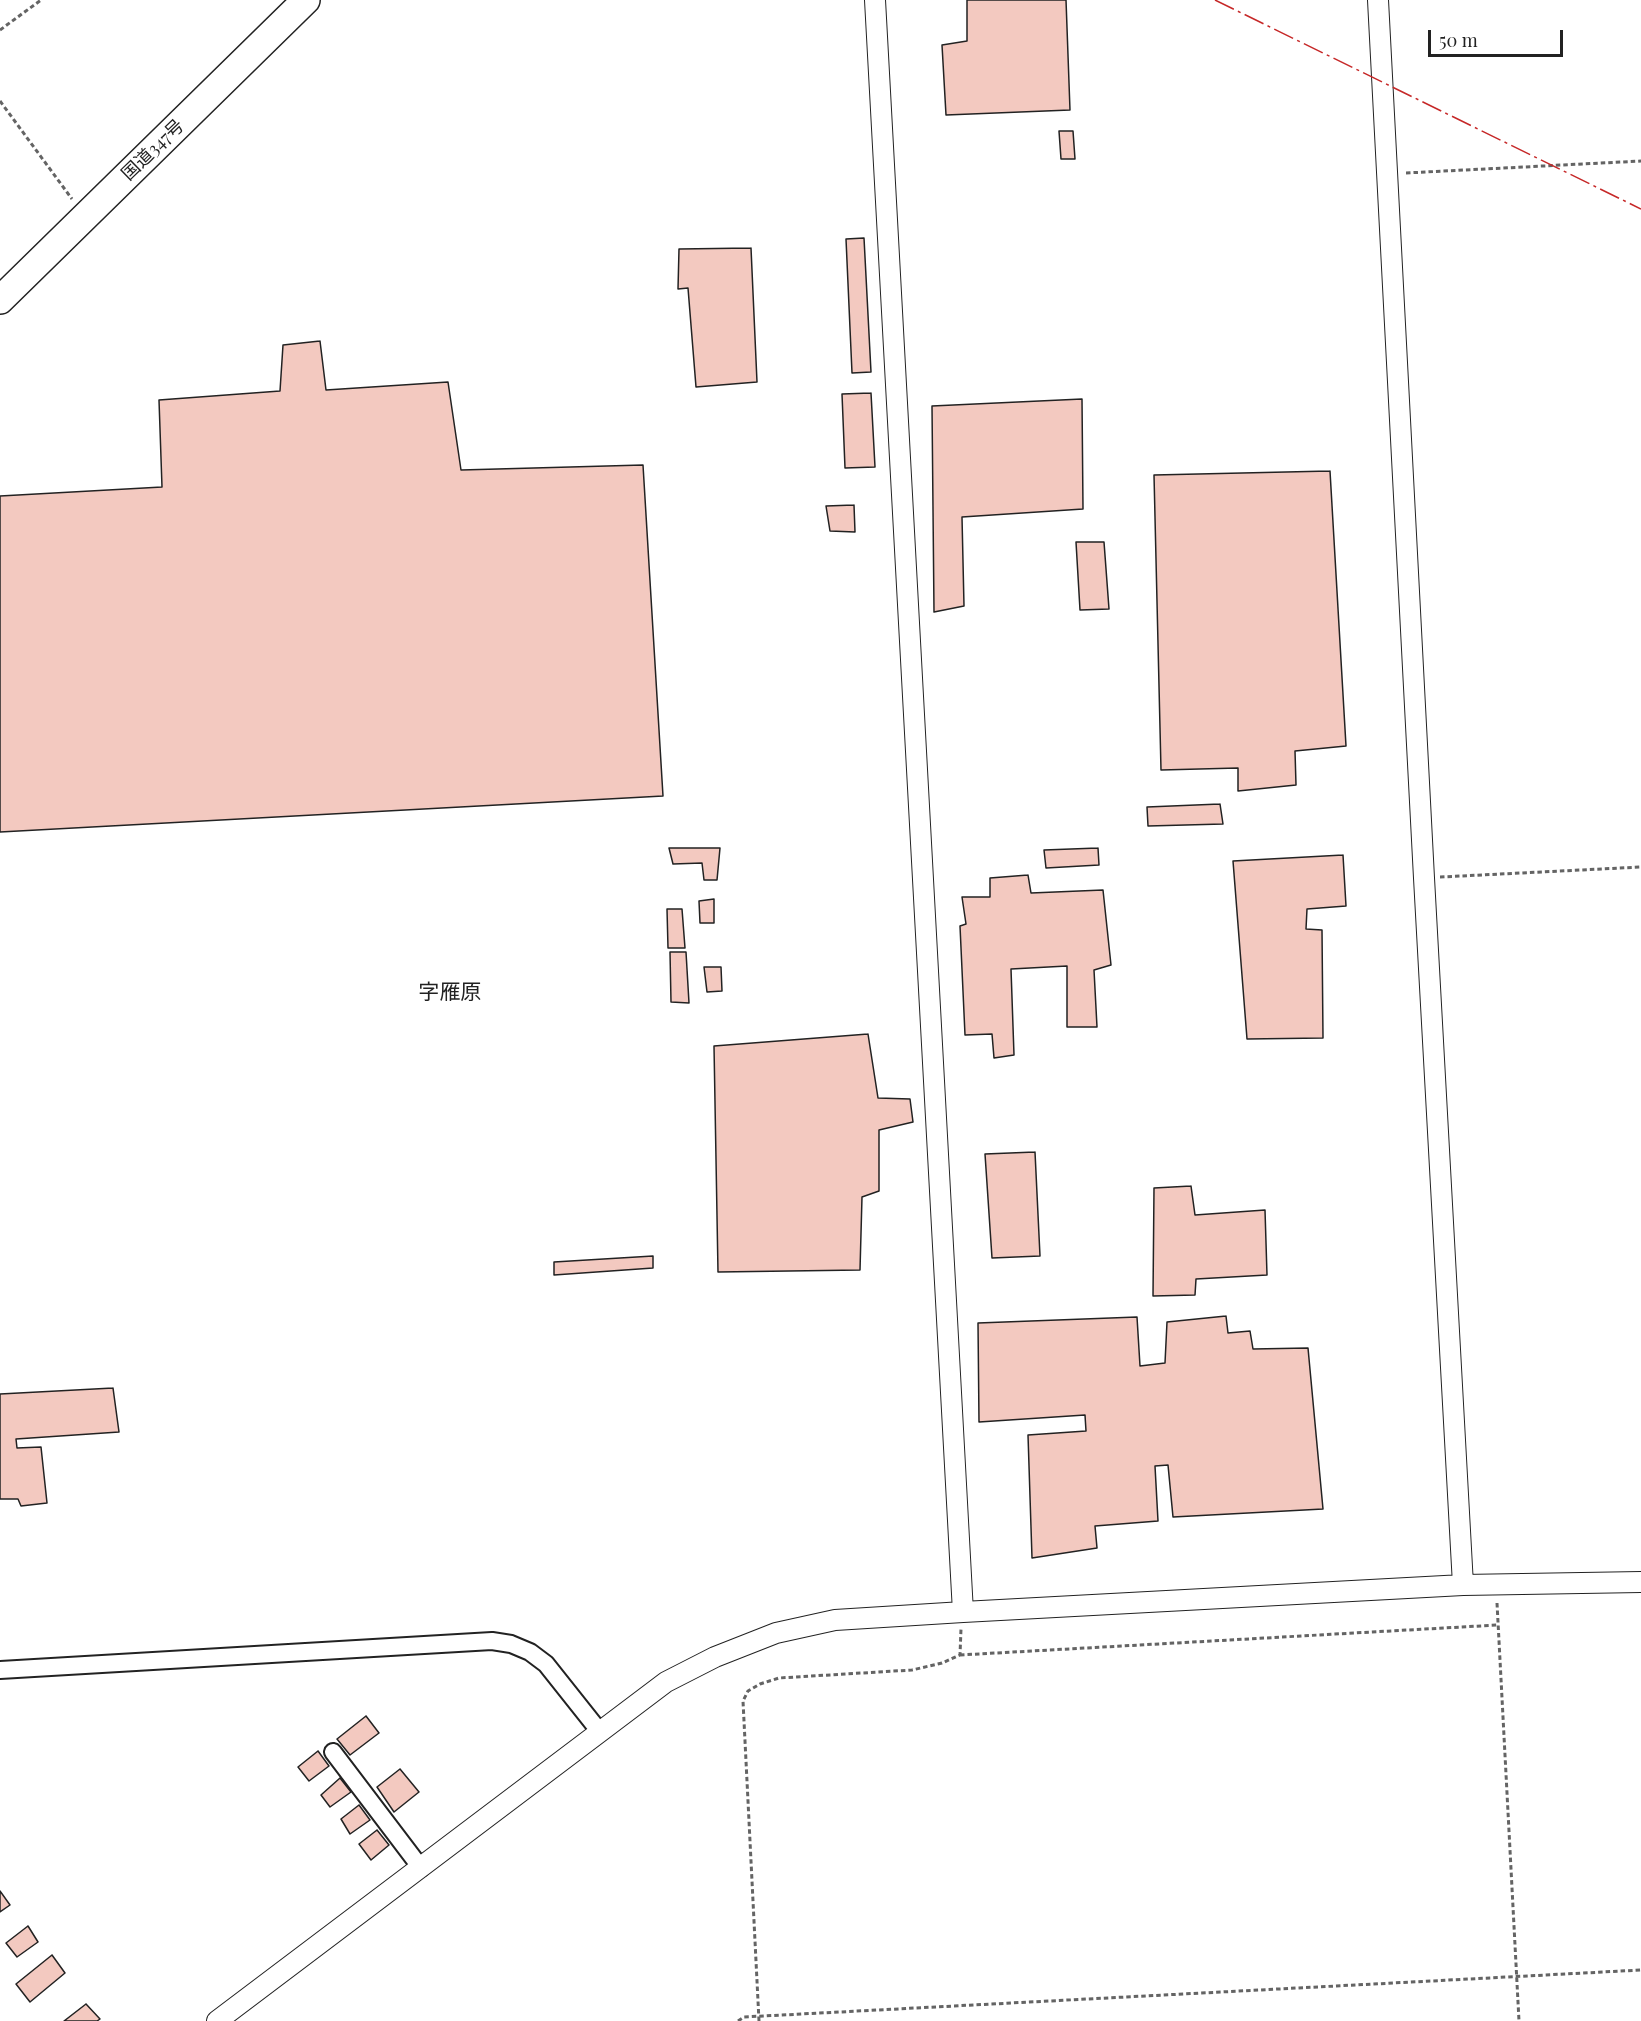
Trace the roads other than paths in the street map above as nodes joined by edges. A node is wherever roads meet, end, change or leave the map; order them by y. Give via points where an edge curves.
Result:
1 (306, 0) edge
2 (875, 0) edge
3 (1378, 0) edge
4 (0, 300) edge
5 (1641, 1581) edge
6 (1463, 1585) junction
7 (963, 1612) junction
8 (0, 1670) edge
9 (600, 1732) junction
10 (333, 1752) dead end
11 (421, 1868) junction
12 (217, 2021) edge

1 - 4 highway, 国道347号
2 - 7 street
3 - 6 street
5 - 6 street
6 - 7 street
7 - 9 street via 835,1620 776,1633 666,1682
8 - 9 street via 492,1641 530,1652 546,1664
9 - 11 street
10 - 11 street
11 - 12 street

